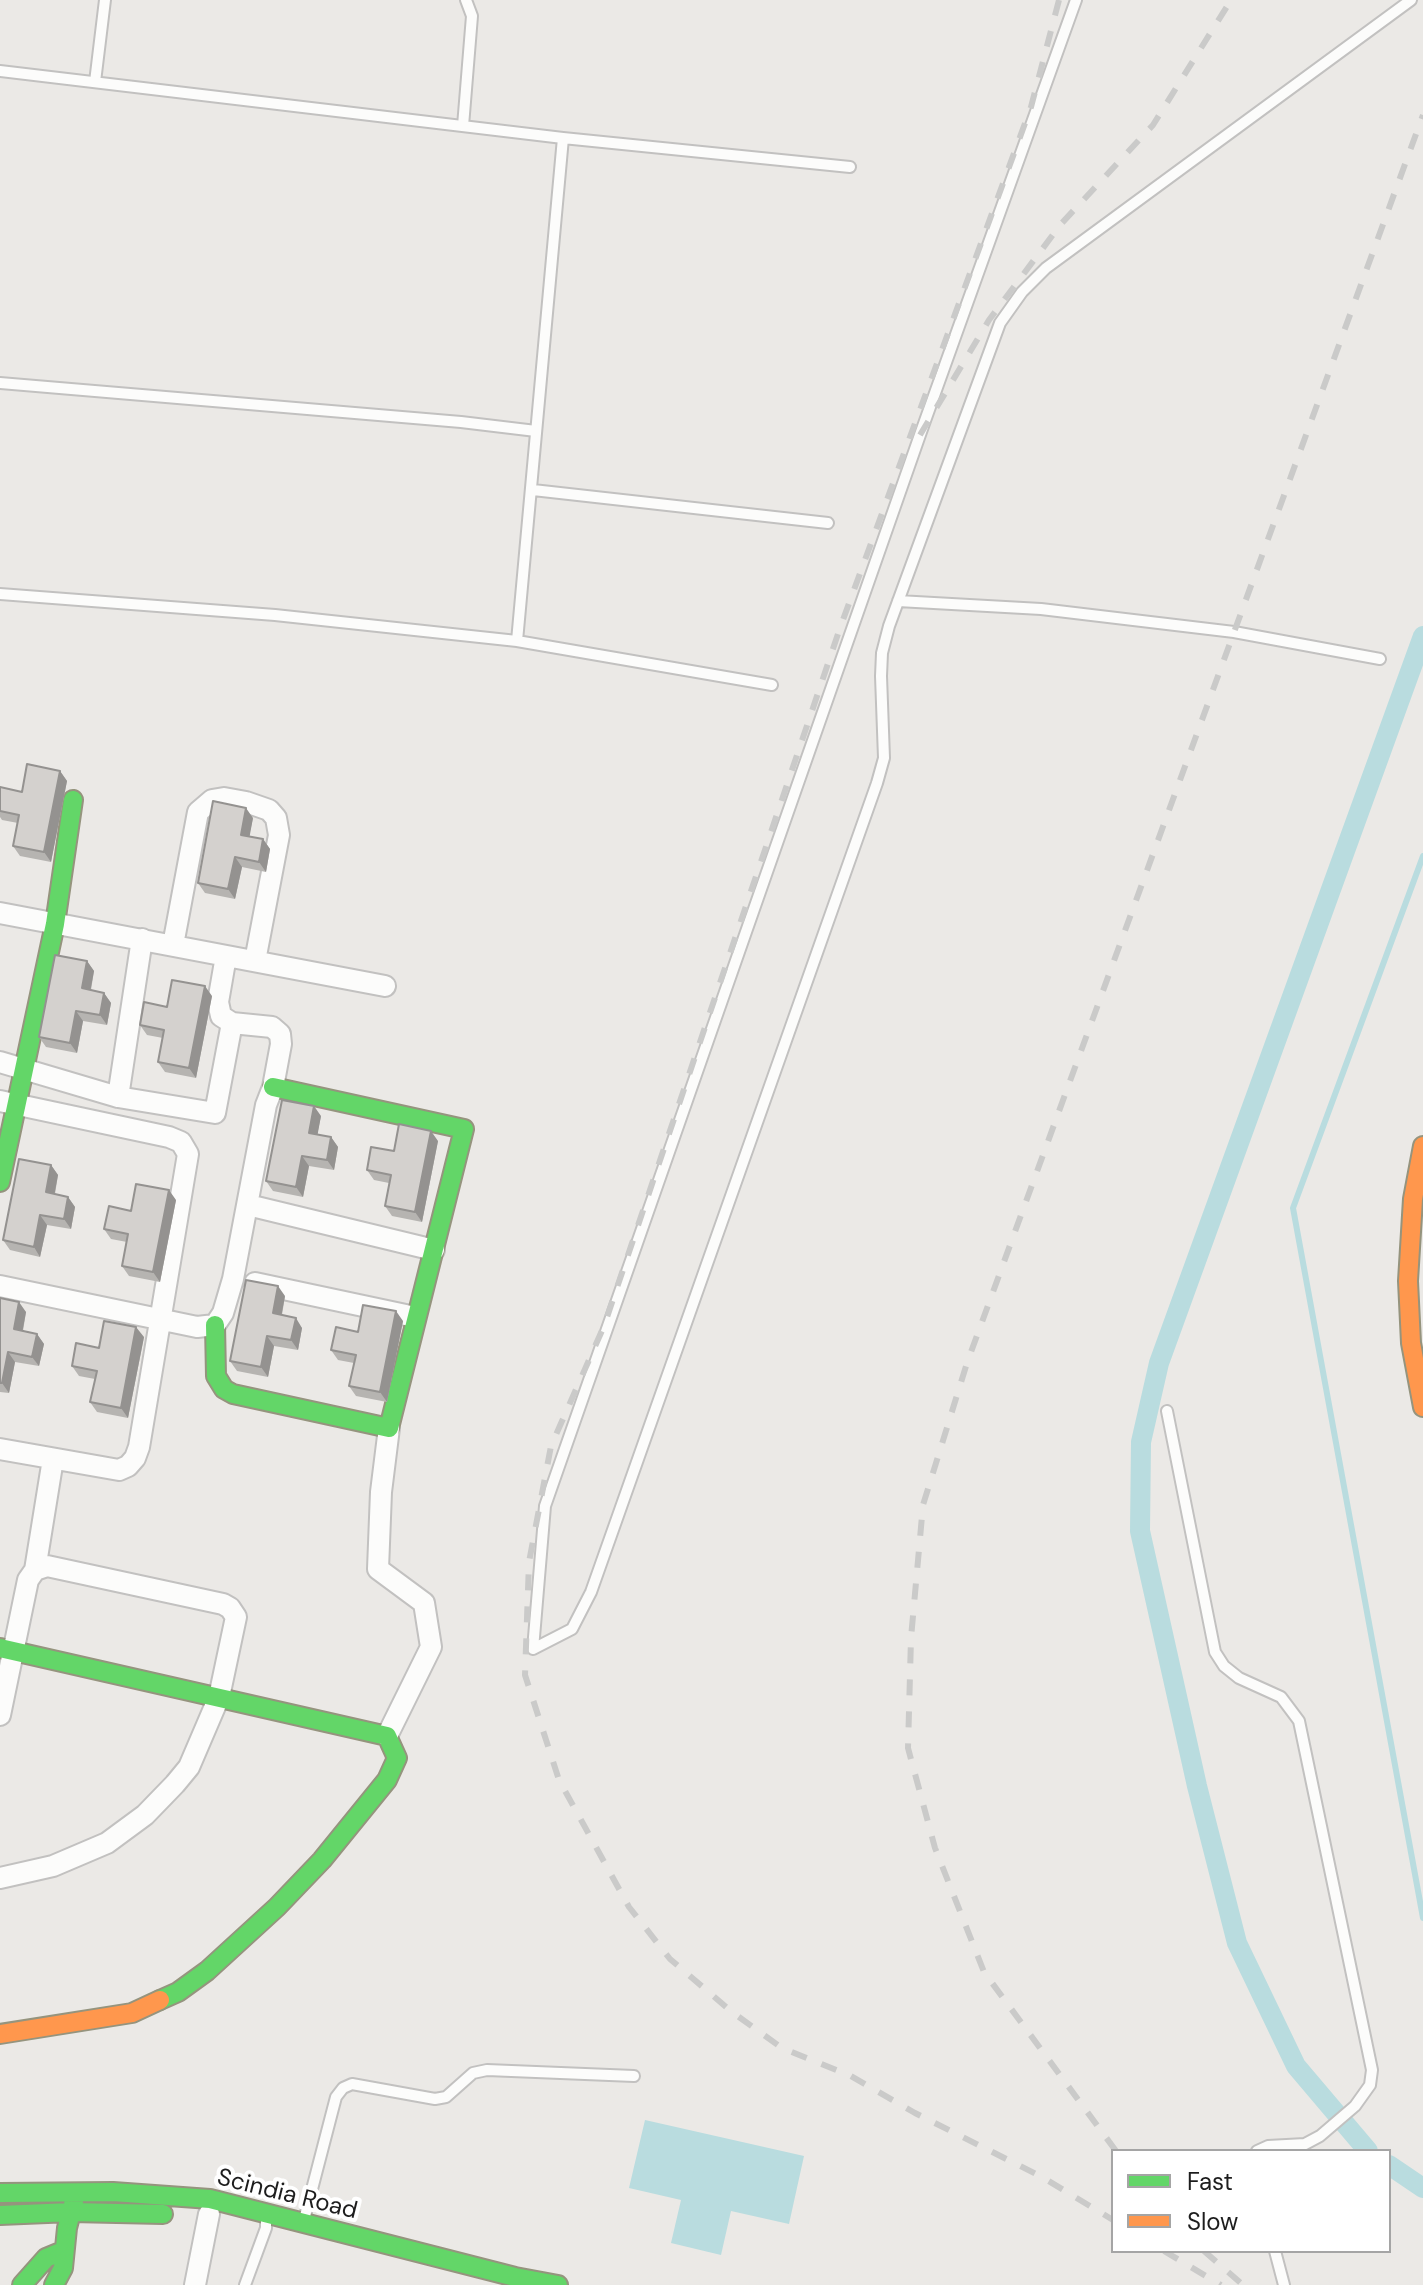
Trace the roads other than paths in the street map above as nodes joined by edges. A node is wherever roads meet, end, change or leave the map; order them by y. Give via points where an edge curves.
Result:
1 (105, 0) edge
2 (466, 0) edge
3 (1076, 0) edge
4 (1411, 0) edge
5 (0, 71) edge
6 (95, 82) junction
7 (463, 126) junction
8 (563, 138) junction
9 (850, 167) dead end
10 (0, 383) edge
11 (536, 431) junction
12 (533, 490) junction
13 (828, 523) dead end
14 (0, 594) edge
15 (898, 601) junction
16 (517, 641) junction
17 (1380, 659) dead end
18 (772, 685) dead end
19 (73, 800) dead end
20 (0, 913) edge
21 (55, 924) junction
22 (142, 939) junction
23 (173, 945) junction
24 (226, 956) junction
25 (255, 961) junction
26 (385, 986) dead end
27 (232, 1023) junction
28 (0, 1062) edge
29 (26, 1070) junction
30 (273, 1087) junction
31 (118, 1097) junction
32 (8, 1102) edge
33 (1423, 1146) edge
34 (0, 1182) edge
35 (248, 1205) junction
36 (1423, 1228) edge
37 (434, 1250) junction
38 (233, 1279) junction
39 (0, 1286) edge
40 (415, 1317) junction
41 (159, 1319) junction
42 (1423, 1324) edge
43 (215, 1325) junction
44 (1423, 1407) edge
45 (1167, 1411) dead end
46 (389, 1428) junction
47 (0, 1449) edge
48 (53, 1459) junction
49 (35, 1570) junction
50 (6, 1649) edge
51 (219, 1697) junction
52 (0, 1715) edge
53 (387, 1736) junction
54 (0, 1878) edge
55 (0, 2034) edge
56 (634, 2076) dead end
57 (1261, 2149) edge
58 (77, 2191) junction
59 (0, 2193) edge
60 (71, 2212) junction
61 (209, 2214) junction
62 (0, 2215) edge
63 (266, 2221) junction
64 (303, 2222) junction
65 (63, 2251) junction
66 (1276, 2253) edge
67 (494, 2281) edge
68 (22, 2285) edge
69 (54, 2285) edge
70 (195, 2285) edge
71 (245, 2285) edge
72 (558, 2285) edge
73 (1284, 2285) edge

1 - 6 lane
2 - 7 lane via 472,16
3 - 15 lane via 545,1506 533,1649 572,1629 591,1592 877,783 884,758 882,653
4 - 15 lane via 1046,268 1022,292 1000,323
5 - 6 lane
6 - 7 lane
7 - 8 lane
8 - 9 lane
8 - 11 lane
10 - 11 lane
11 - 12 lane
12 - 13 lane
12 - 16 lane
14 - 16 lane
15 - 17 lane via 1041,609 1234,632
16 - 18 lane
19 - 21 street
20 - 21 street
21 - 22 street
21 - 29 street
22 - 23 street
22 - 31 street
23 - 24 street
23 - 25 street via 198,812 212,800 246,802 269,810 279,835
24 - 25 street
24 - 27 street via 218,1002 221,1016
25 - 26 street
27 - 30 street via 272,1027 280,1034
27 - 31 street via 215,1113
28 - 29 street
29 - 31 street
29 - 32 street
30 - 35 street
30 - 37 street via 464,1129
32 - 34 street
32 - 41 street via 181,1142 188,1154
33 - 44 street via 1413,1199 1408,1281 1411,1343
35 - 37 street
35 - 38 street
36 - 42 street
37 - 40 street
38 - 40 street
38 - 43 street
39 - 41 street
40 - 46 street
41 - 43 street
41 - 48 street via 135,1458 119,1470
43 - 46 street via 216,1376 224,1389
45 - 57 lane via 1215,1652 1239,1678 1281,1697 1299,1721 1372,2070 1370,2085 1355,2106 1320,2136 1305,2144
46 - 53 street via 378,1569 424,1603 431,1647
47 - 48 street
48 - 49 street
49 - 50 street
49 - 51 street via 47,1566 230,1608 235,1630
50 - 51 street
50 - 52 street
51 - 53 street
51 - 54 street via 189,1767 145,1815 80,1856
53 - 55 street via 397,1758 387,1780 322,1860 207,1971 178,1992 132,2013
56 - 64 lane via 487,2070 473,2073 446,2097 435,2099 352,2084 336,2097
58 - 59 street, Scindia Road
58 - 60 street
58 - 63 street, Scindia Road via 210,2199
60 - 61 street, Scindia Road
60 - 62 street, Scindia Road
60 - 65 street
61 - 63 street, Scindia Road
61 - 70 street
63 - 64 street, Scindia Road
63 - 67 street, Scindia Road
63 - 71 lane
64 - 67 street, Scindia Road
65 - 68 street via 46,2258
65 - 69 street via 63,2268
66 - 73 lane
67 - 72 street, Scindia Road

